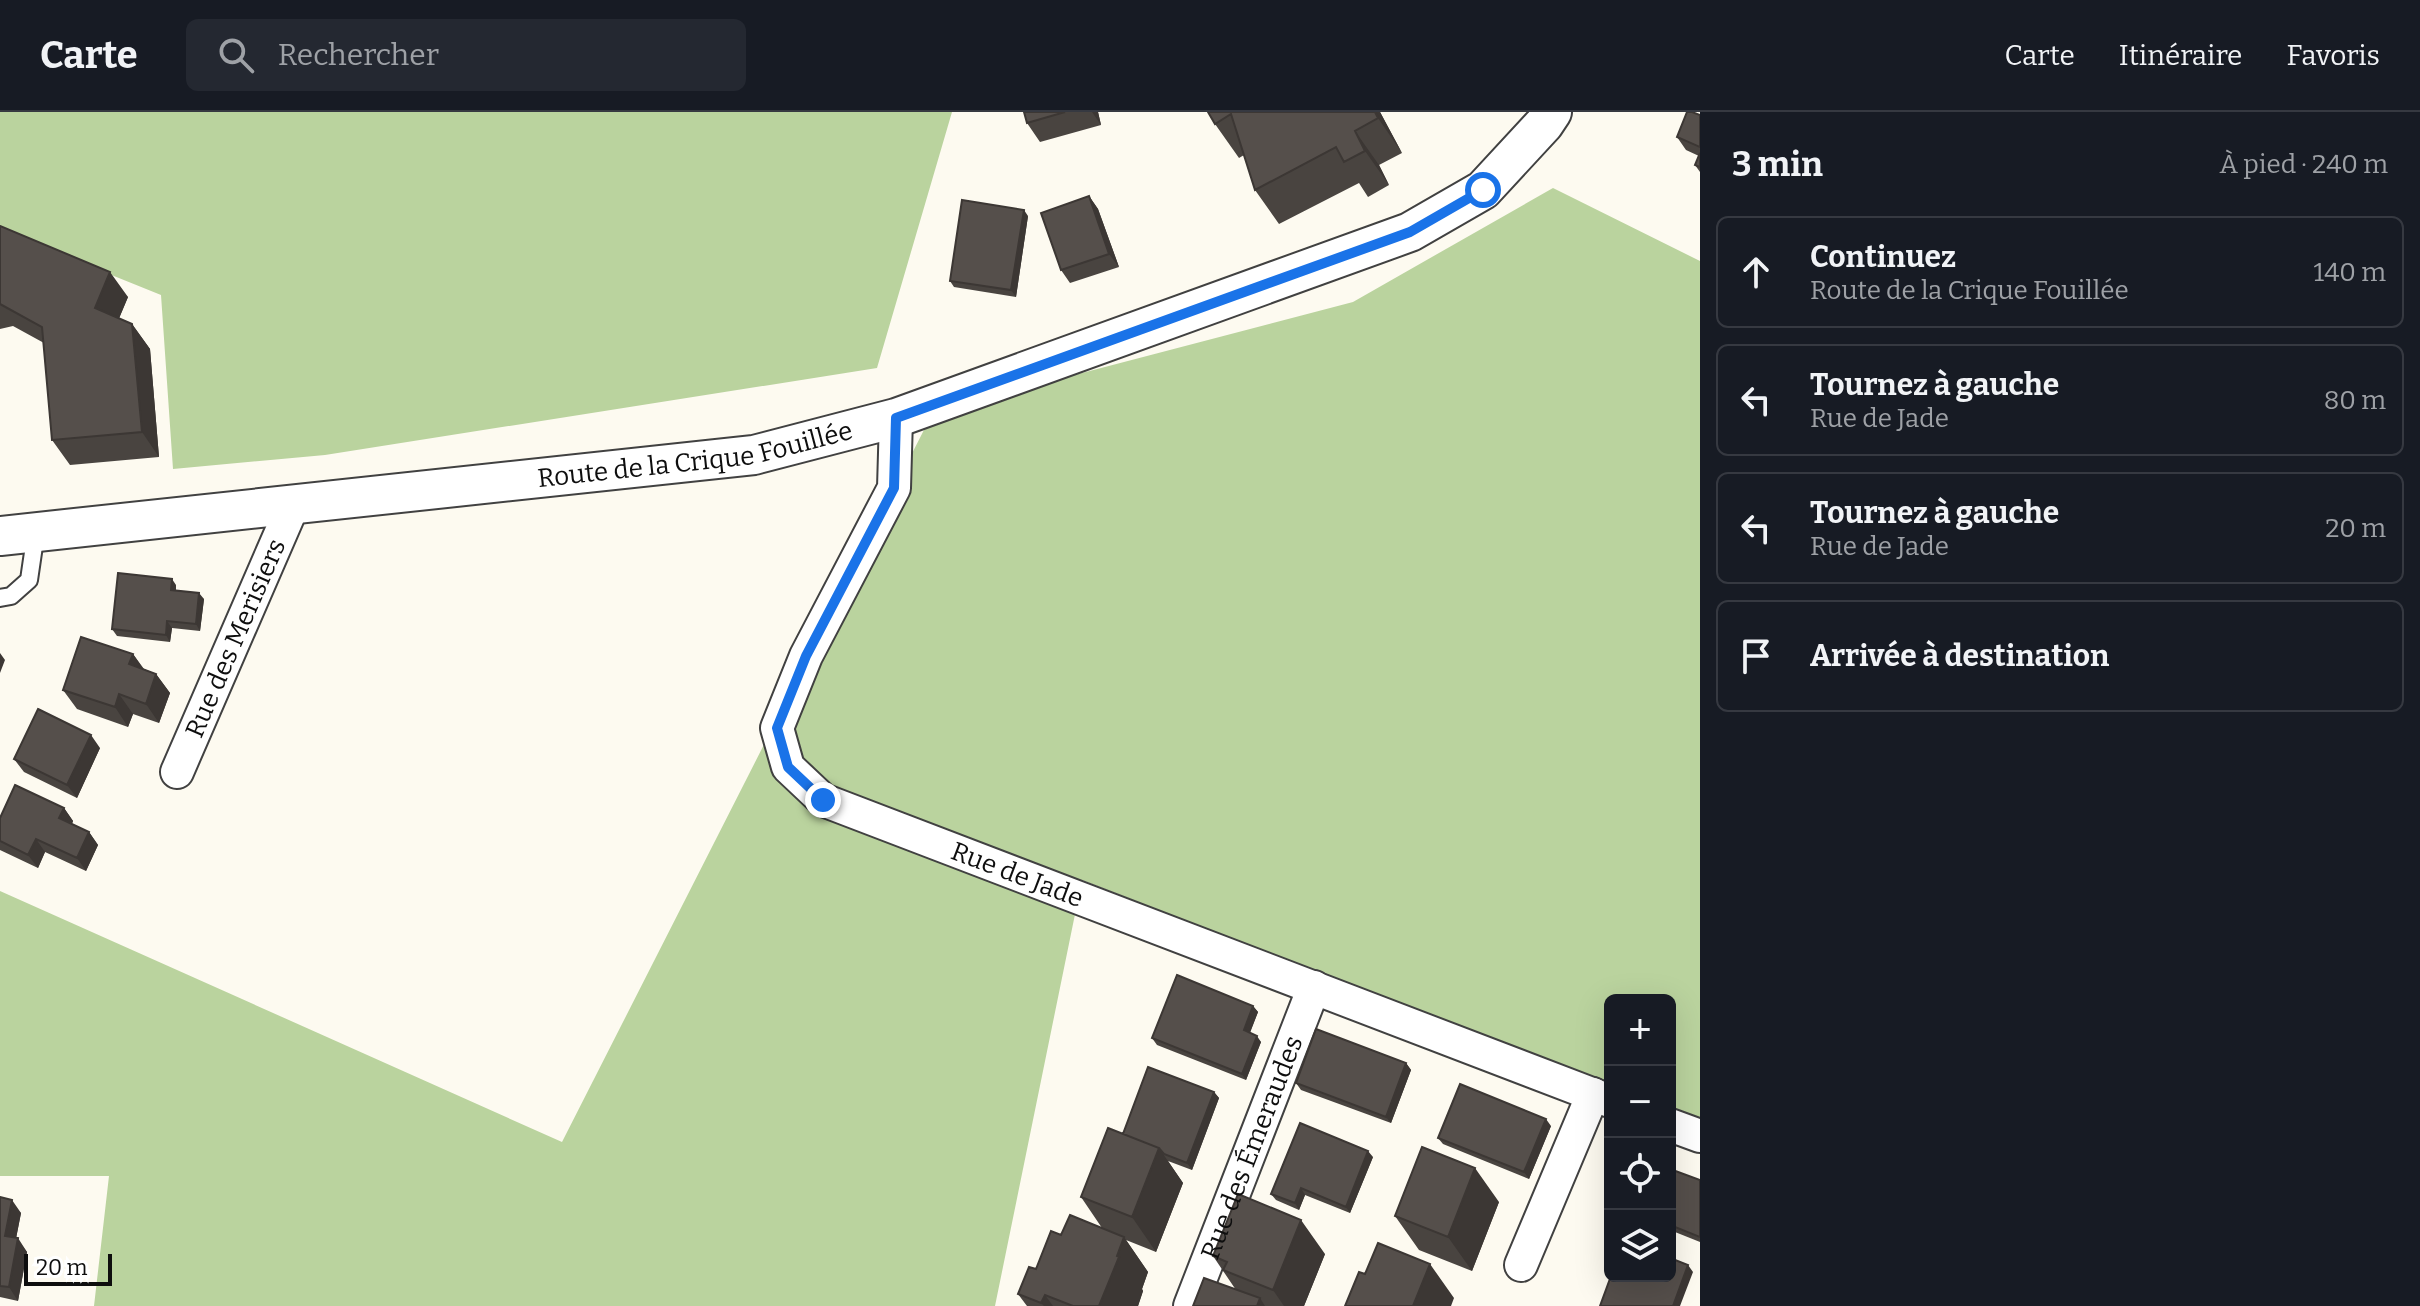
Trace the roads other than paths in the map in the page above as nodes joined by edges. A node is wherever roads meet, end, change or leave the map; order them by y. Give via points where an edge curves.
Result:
1 (1552, 112) edge
2 (896, 418) junction
3 (293, 505) junction
4 (18, 534) edge
5 (0, 598) edge
6 (177, 772) dead end
7 (1314, 987) junction
8 (1601, 1098) edge
9 (1676, 1127) edge
10 (1700, 1136) edge
11 (1521, 1265) dead end
12 (1190, 1306) edge

1 - 2 street, Route de la Crique Fouillée via 1483,190 1410,232
2 - 3 street, Route de la Crique Fouillée via 754,455
2 - 7 street, Rue de Jade via 894,488 806,656 777,728 788,767 823,800
3 - 4 street, Route de la Crique Fouillée
3 - 6 street, Rue des Merisiers
4 - 5 lane via 29,580 11,596
7 - 8 street, Rue de Jade
7 - 12 street, Rue des Émeraudes
8 - 11 street
9 - 10 street

